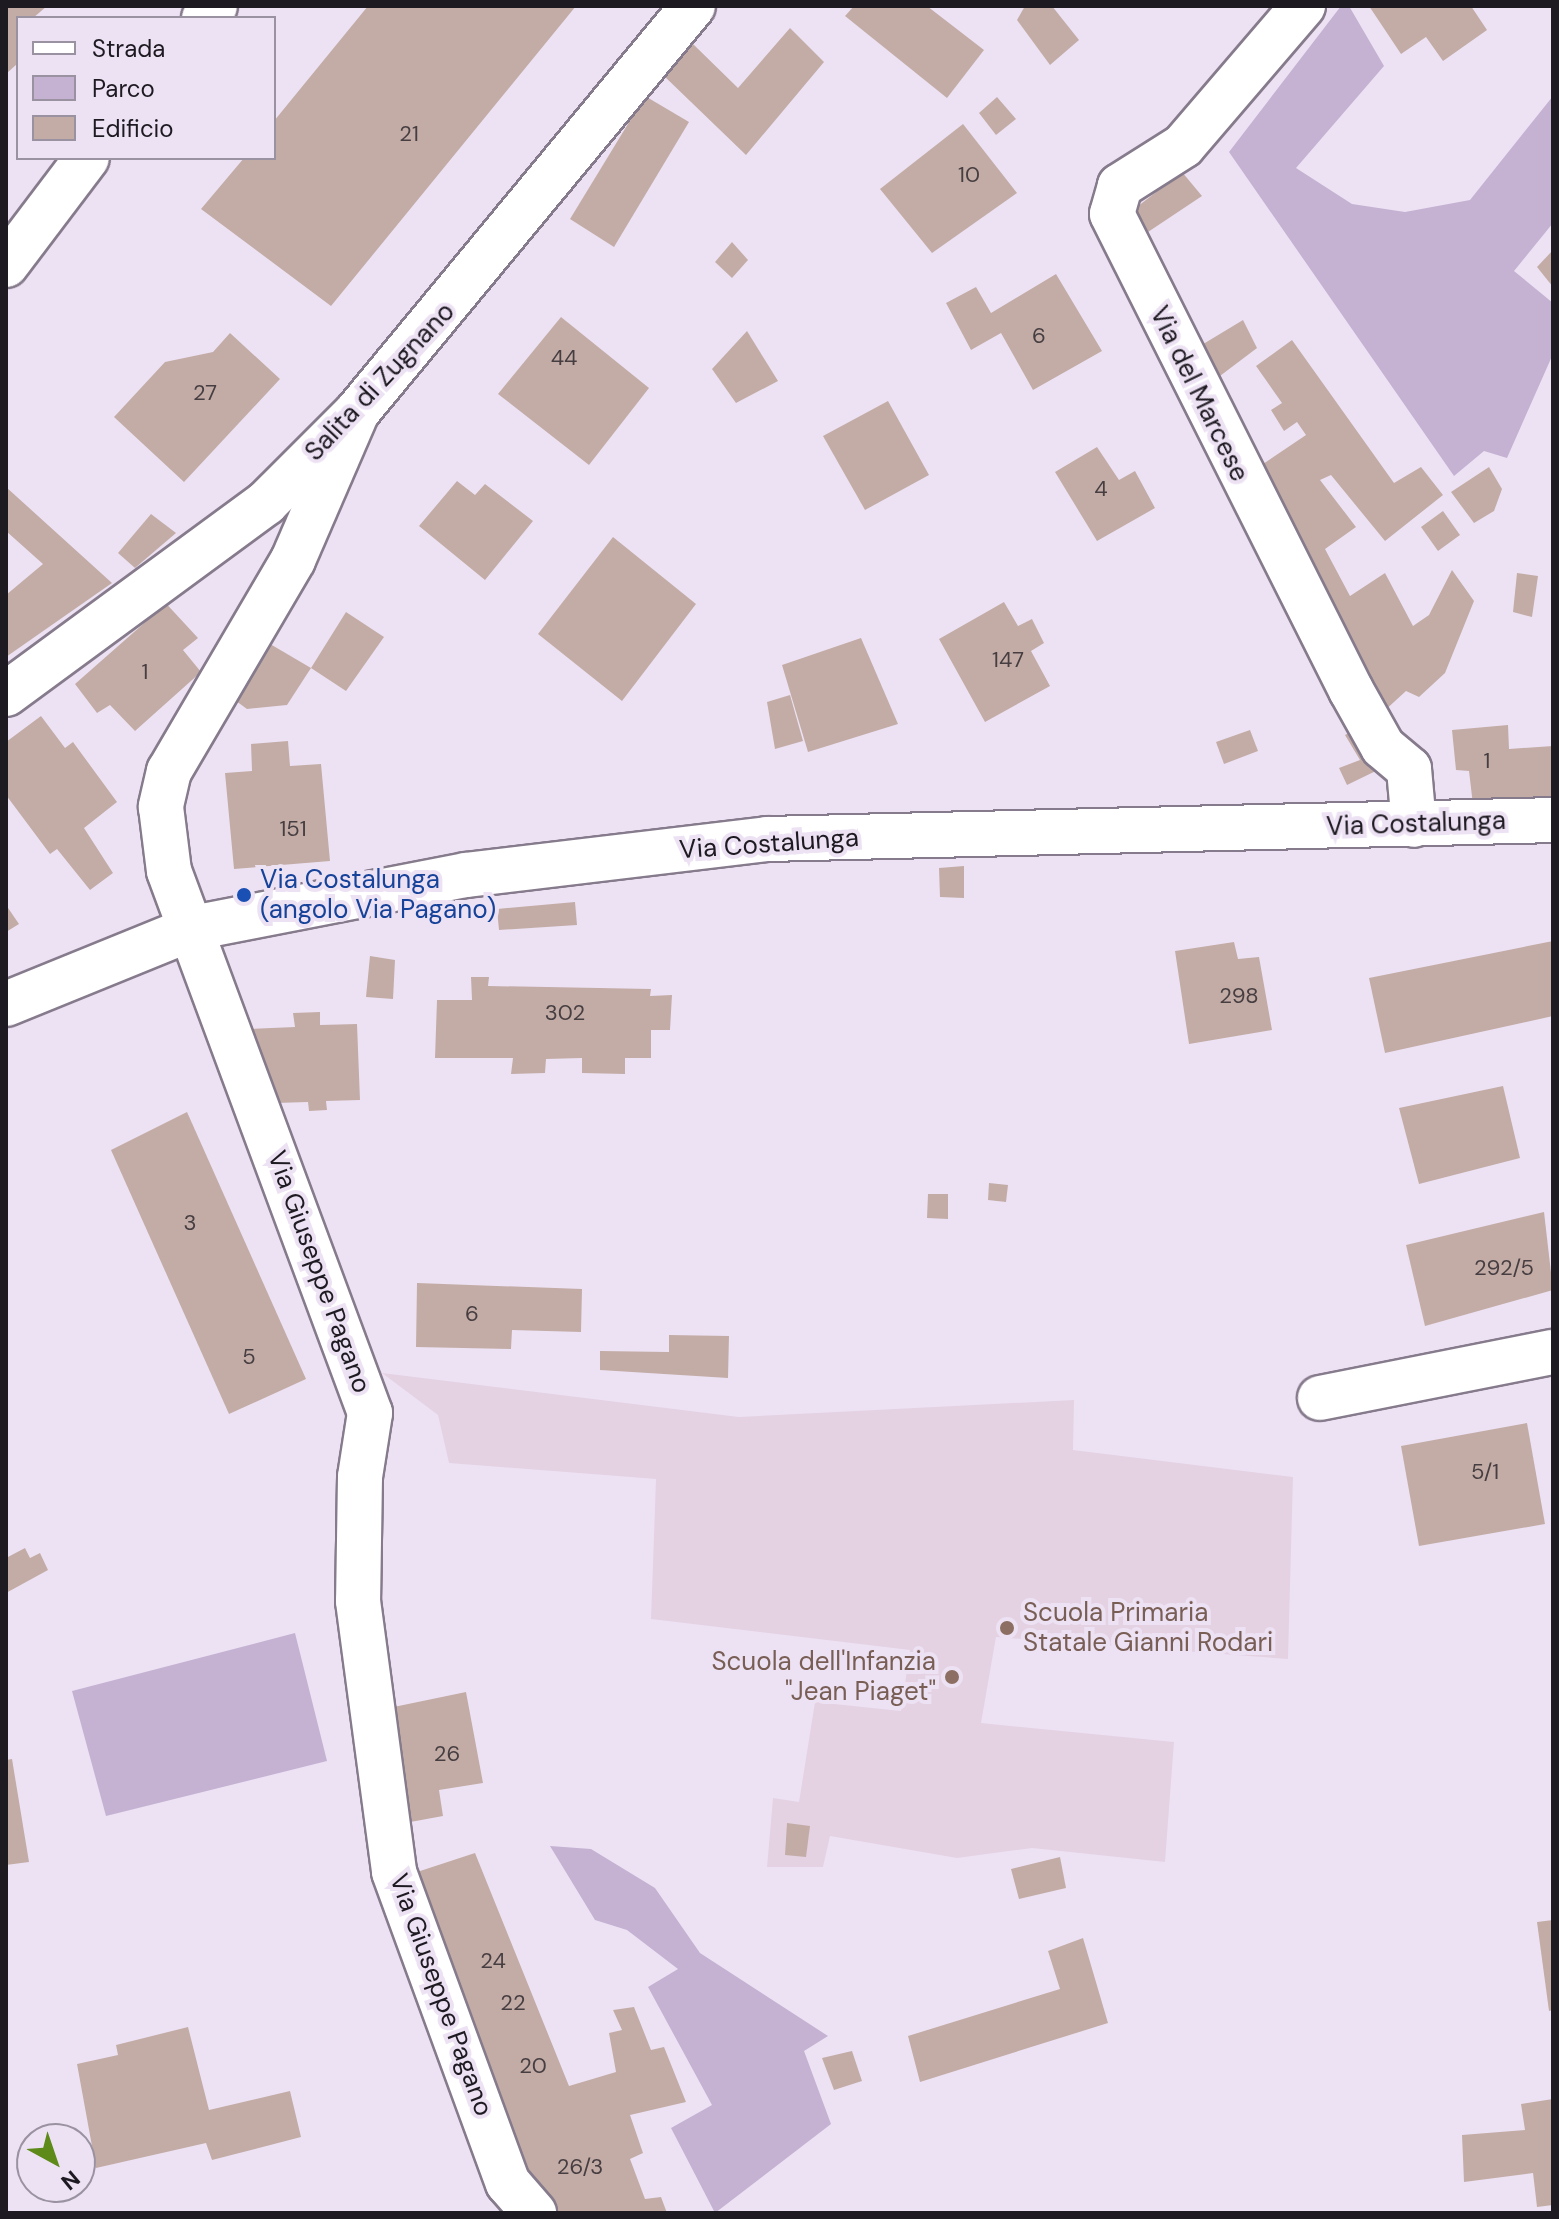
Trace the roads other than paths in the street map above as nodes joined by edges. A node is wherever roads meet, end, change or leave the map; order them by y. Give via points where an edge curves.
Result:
1 (693, 6) edge
2 (1303, 6) edge
3 (85, 160) edge
4 (6, 265) edge
5 (357, 412) junction
6 (6, 694) edge
7 (1553, 820) edge
8 (1414, 825) junction
9 (193, 928) junction
10 (6, 1004) edge
11 (1553, 1352) edge
12 (1320, 1398) dead end
13 (534, 2213) edge

1 - 5 street, Salita di Zugnano
2 - 8 street, Via del Marcese via 1183,146 1120,186 1112,214 1351,690 1383,747 1409,769
3 - 4 street
5 - 6 street, Salita di Zugnano via 266,503
5 - 9 street, Via Giuseppe Pagano via 293,560 169,771 161,807 169,871
7 - 8 street, Via Costalunga
8 - 9 street, Via Costalunga via 767,839 466,875
9 - 10 street, Via Costalunga
9 - 13 street, Via Giuseppe Pagano via 370,1413 360,1477 358,1601 394,1872 508,2183
11 - 12 street

